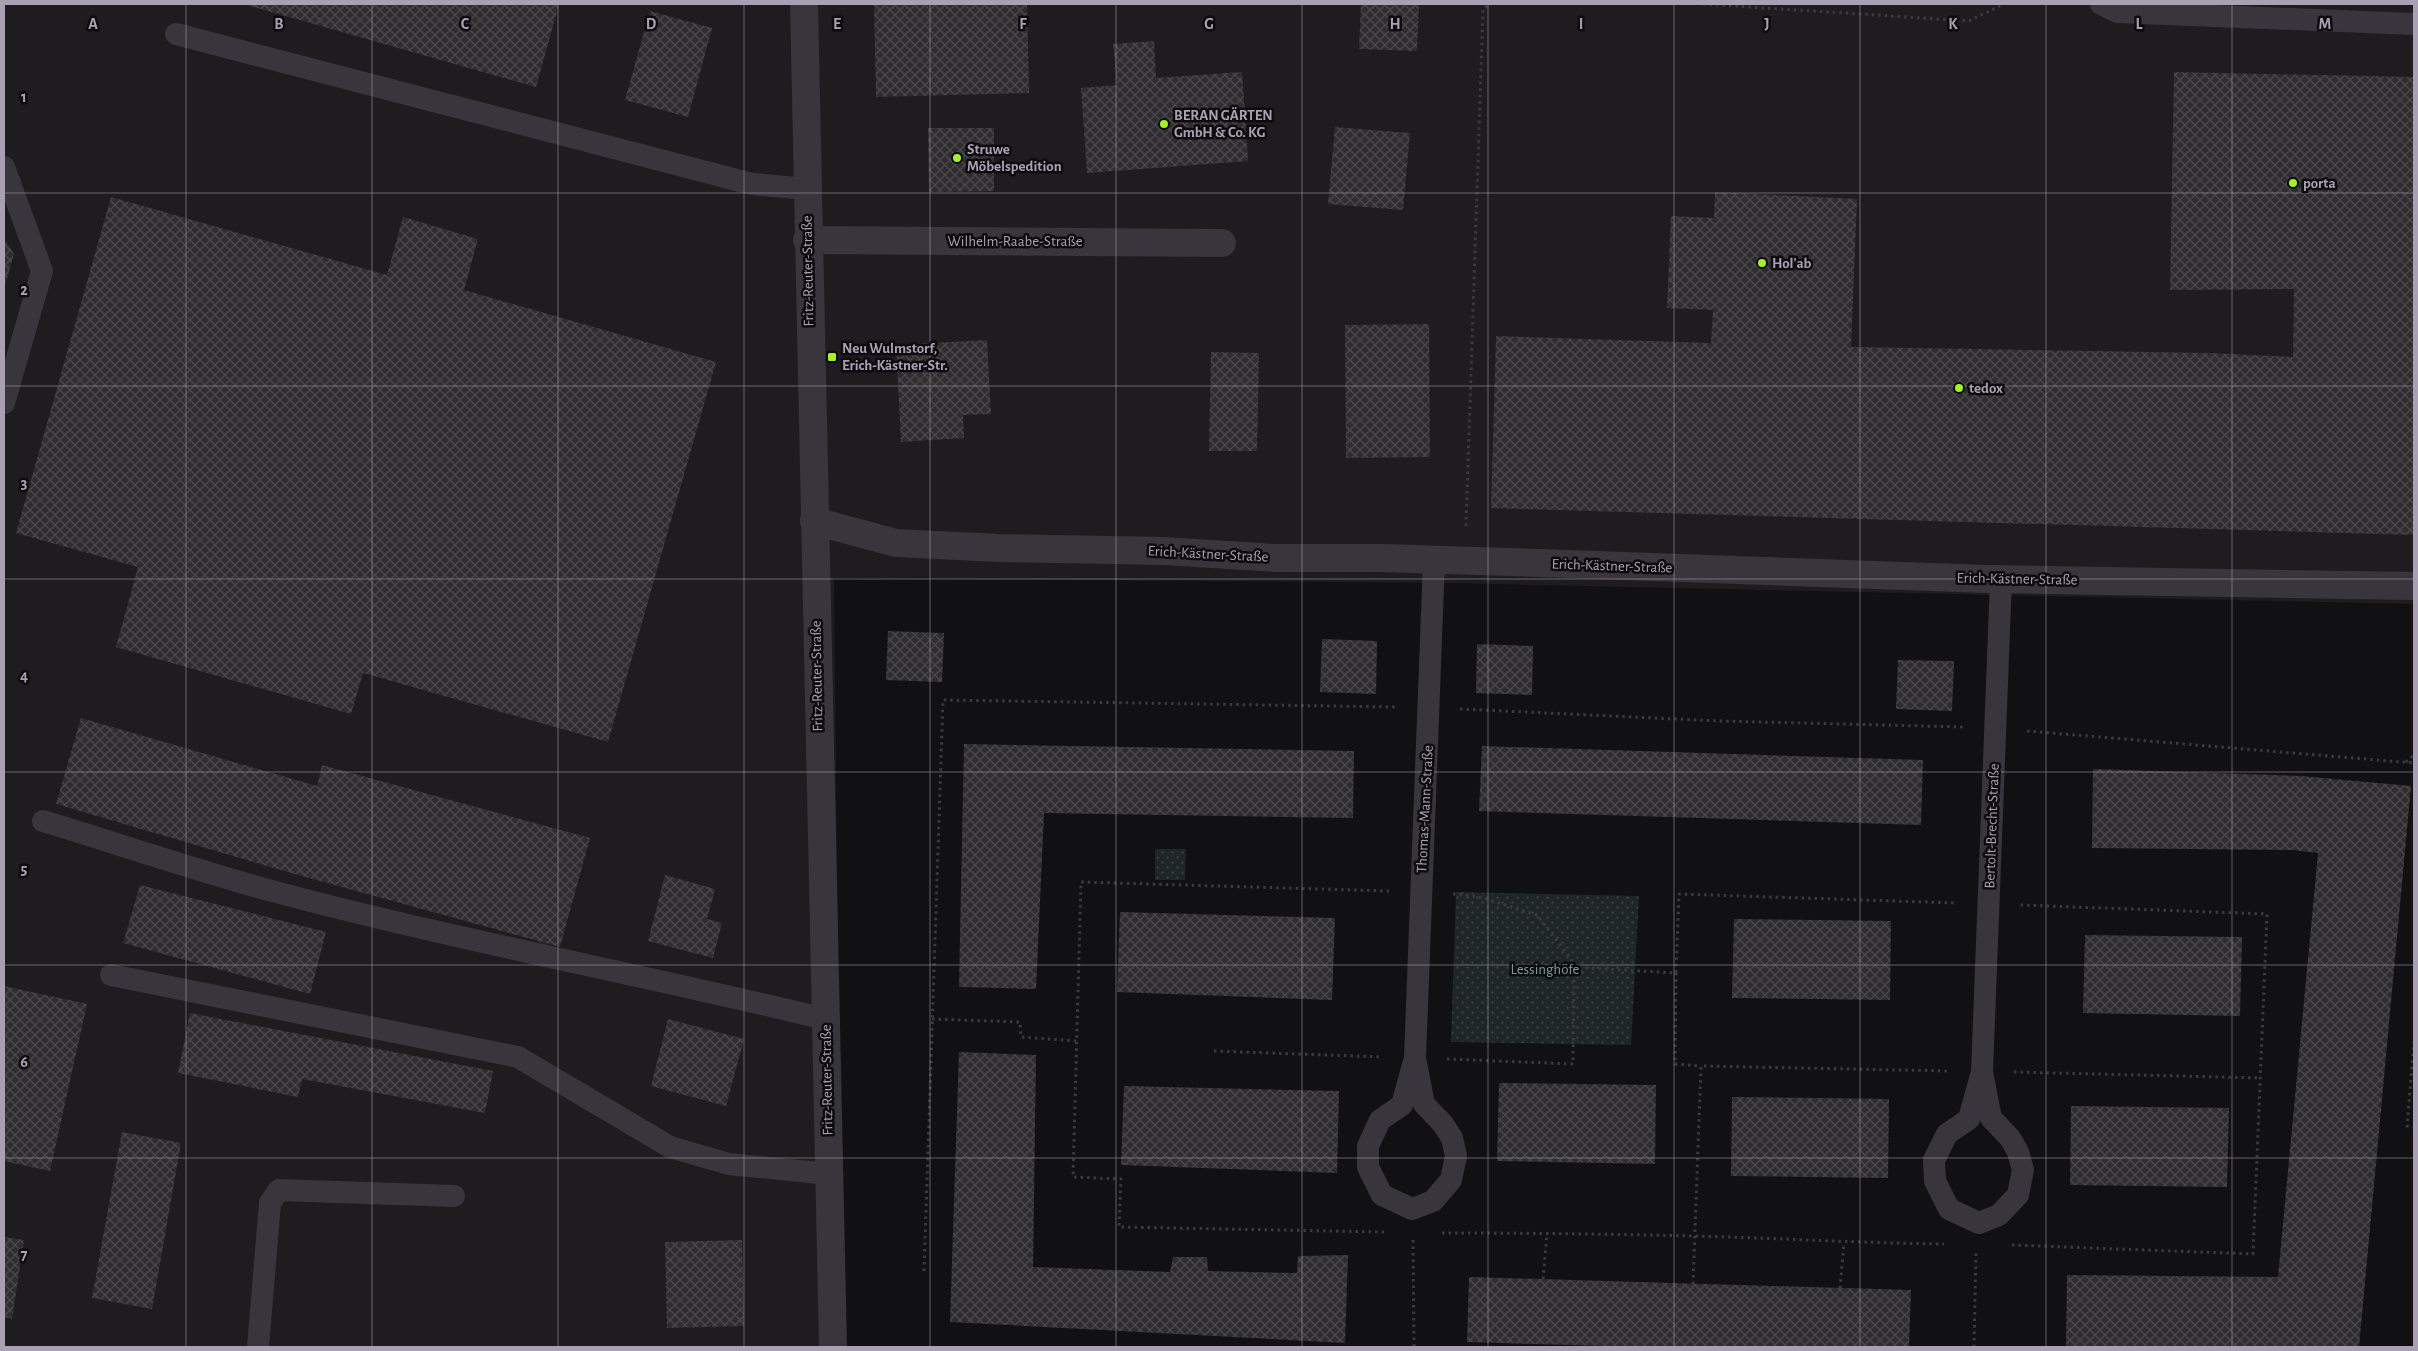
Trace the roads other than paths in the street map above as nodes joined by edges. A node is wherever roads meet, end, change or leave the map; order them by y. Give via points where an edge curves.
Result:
1 (804, 4) edge
2 (2101, 4) edge
3 (2414, 24) edge
4 (176, 34) dead end
5 (4, 167) edge
6 (807, 189) junction
7 (807, 240) junction
8 (1222, 243) dead end
9 (4, 403) edge
10 (814, 521) junction
11 (1434, 560) junction
12 (2001, 579) junction
13 (2414, 586) edge
14 (43, 821) dead end
15 (111, 975) dead end
16 (825, 1019) junction
17 (1415, 1058) junction
18 (1982, 1072) junction
19 (829, 1174) junction
20 (454, 1196) dead end
21 (258, 1347) edge
22 (833, 1347) edge

1 - 6 street, Fritz-Reuter-Straße
2 - 3 lane via 2117,12
4 - 6 lane via 752,184
5 - 9 lane via 42,271
6 - 7 street, Fritz-Reuter-Straße
7 - 8 street, Wilhelm-Raabe-Straße
7 - 10 street, Fritz-Reuter-Straße
10 - 11 street, Erich-Kästner-Straße via 896,543 1164,551 1275,558
10 - 16 street, Fritz-Reuter-Straße
11 - 12 street, Erich-Kästner-Straße
11 - 17 lane, Thomas-Mann-Straße
12 - 13 street, Erich-Kästner-Straße
12 - 18 lane, Bertolt-Brecht-Straße
14 - 16 lane via 271,891 502,948 688,986
15 - 19 lane via 518,1057 670,1147 729,1164
16 - 19 street, Fritz-Reuter-Straße
17 - 17 lane, Thomas-Mann-Straße via 1424,1104 1452,1138 1456,1156 1451,1180 1432,1201 1412,1209 1382,1195 1368,1167 1368,1146 1380,1120 1402,1105
18 - 18 lane, Bertolt-Brecht-Straße via 1991,1118 2010,1138 2023,1170 2018,1195 1999,1215 1979,1223 1949,1209 1935,1181 1934,1160 1947,1134 1969,1119
19 - 22 street, Fritz-Reuter-Straße
20 - 21 lane via 279,1190 270,1203

